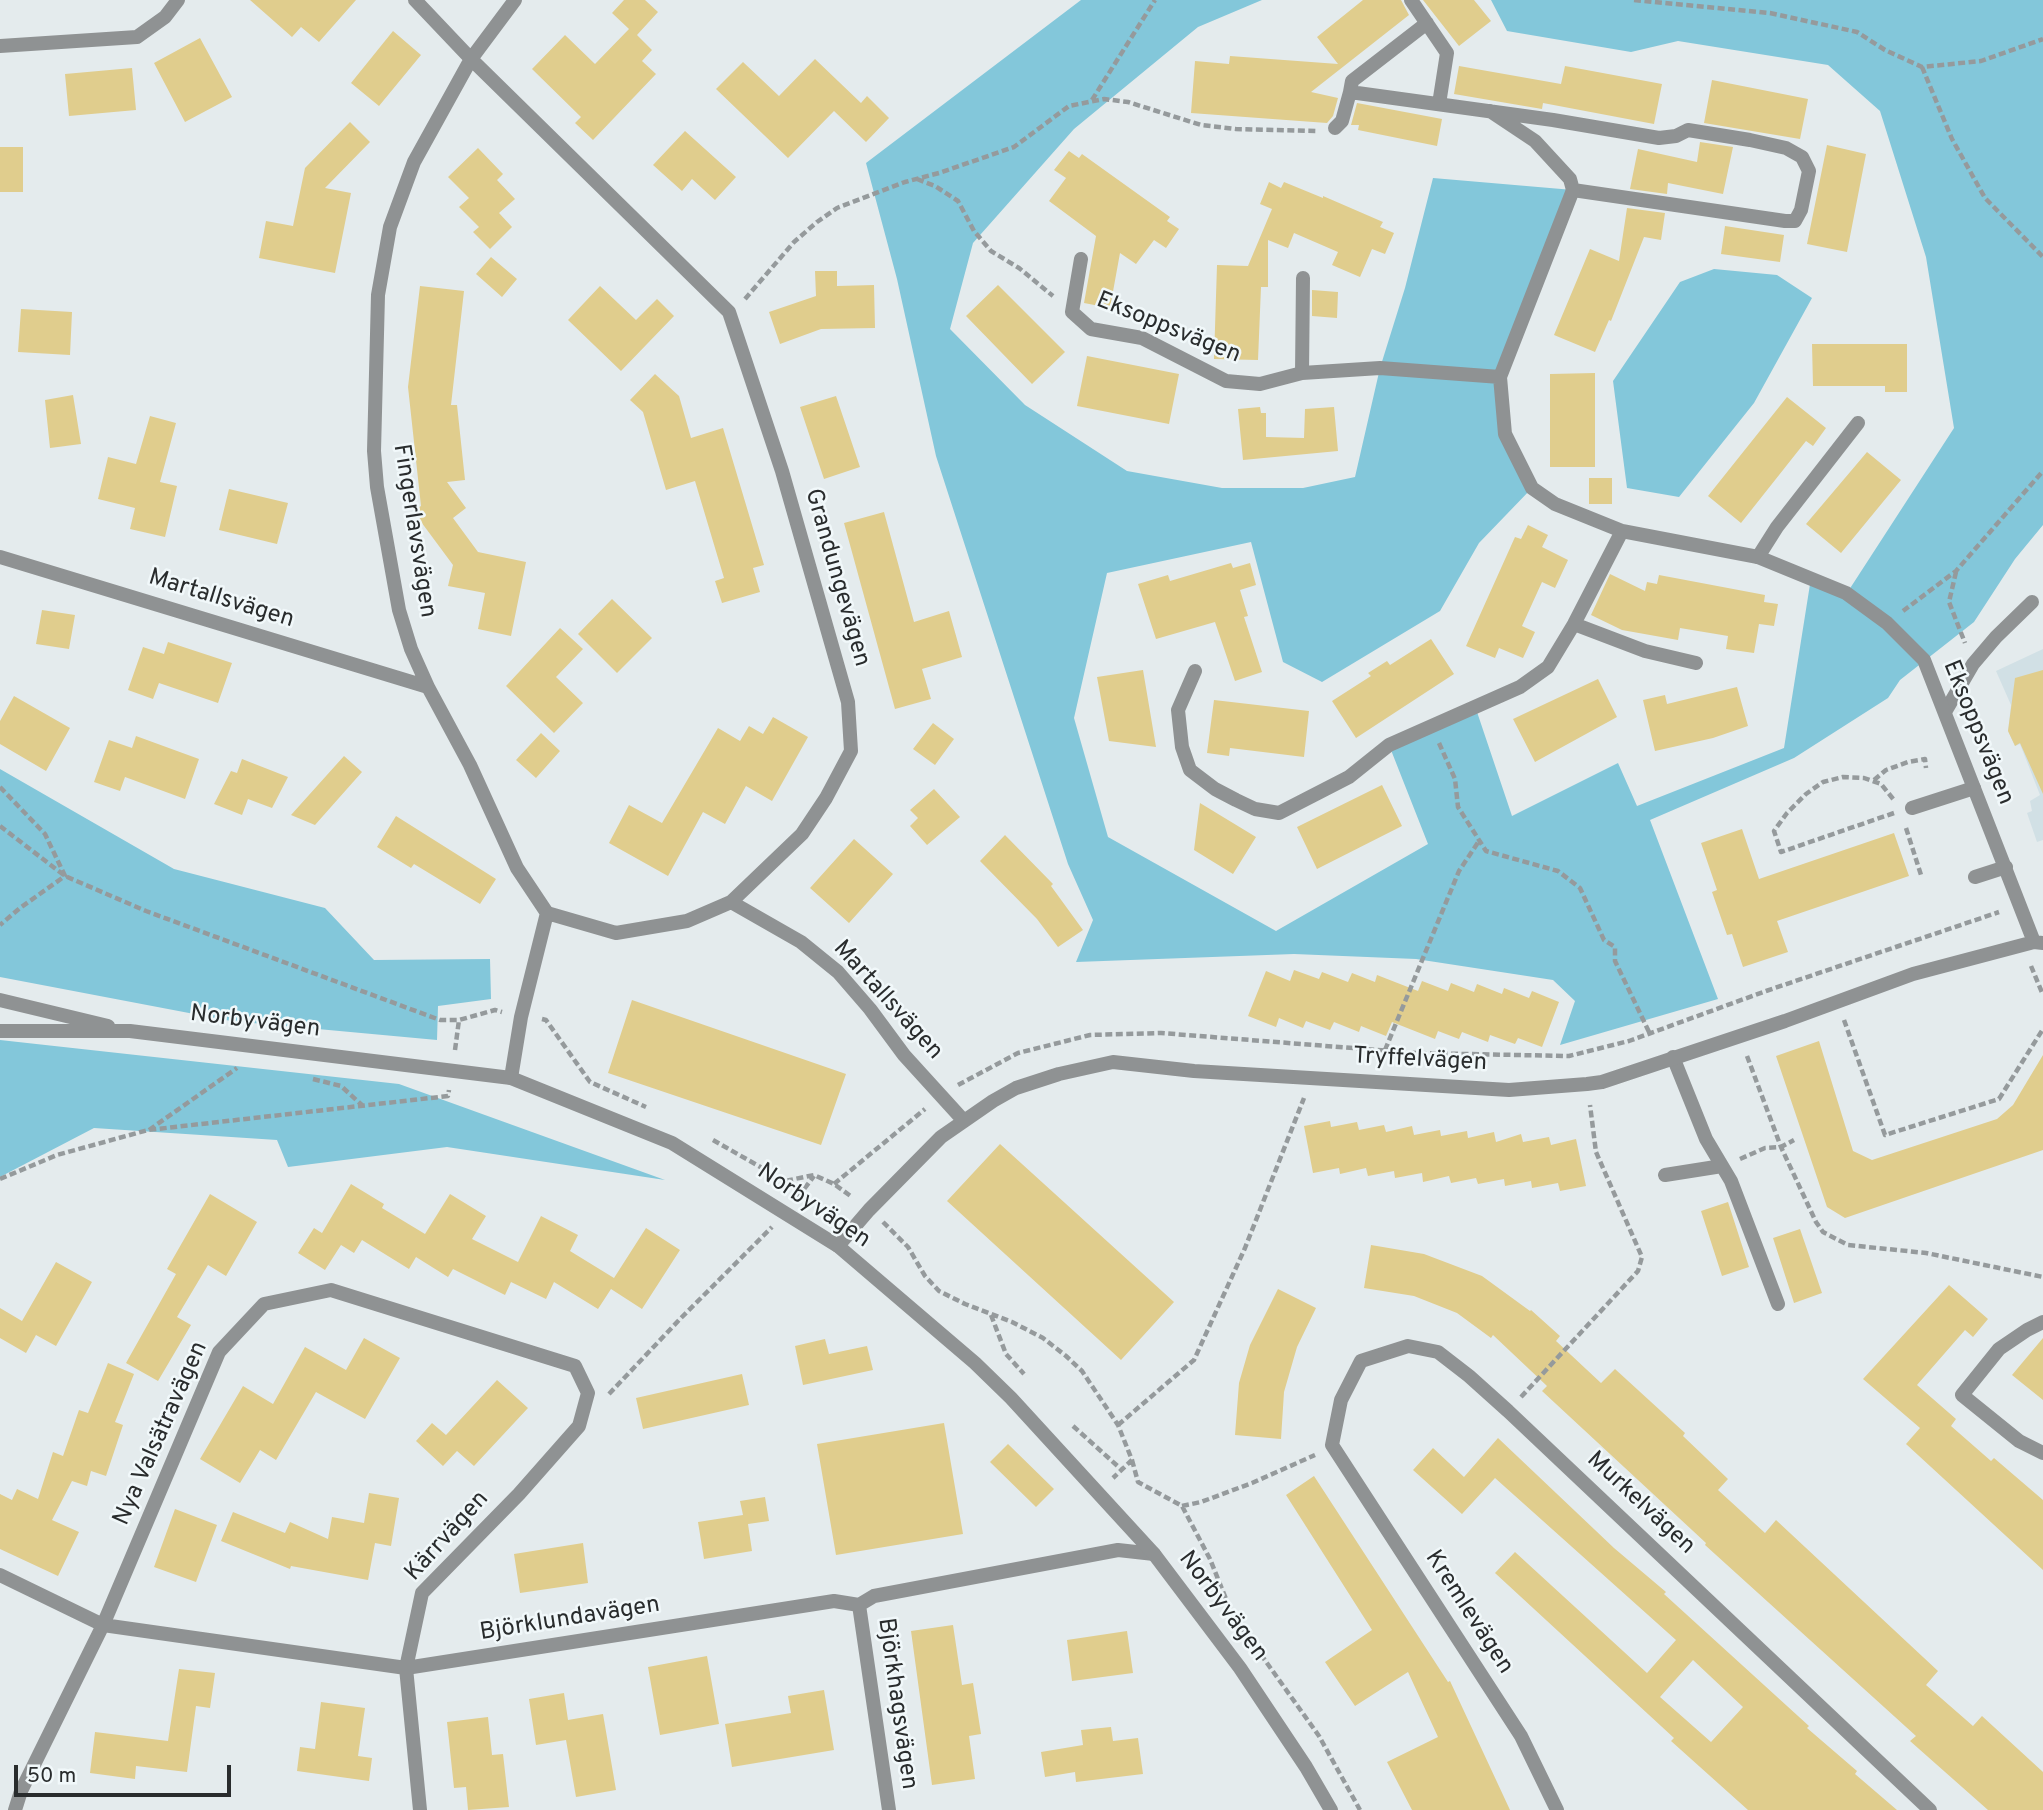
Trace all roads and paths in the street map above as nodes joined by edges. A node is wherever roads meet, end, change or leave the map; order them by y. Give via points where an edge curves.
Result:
1 (178, 0) edge
2 (415, 0) edge
3 (514, 0) edge
4 (1155, 0) edge
5 (1411, 0) edge
6 (1634, 0) edge
7 (1427, 23) junction
8 (2043, 38) edge
9 (0, 46) edge
10 (471, 59) junction
11 (1922, 67) junction
12 (1350, 92) junction
13 (1091, 102) junction
14 (1439, 104) junction
15 (1490, 111) junction
16 (1335, 128) joint
17 (917, 178) junction
18 (1573, 190) junction
19 (2043, 257) edge
20 (1082, 259) dead end
21 (1303, 278) dead end
22 (729, 312) junction
23 (1072, 312) junction
24 (1302, 373) junction
25 (1500, 377) junction
26 (1858, 423) dead end
27 (2043, 471) edge
28 (1622, 531) junction
29 (0, 557) edge
30 (1758, 557) junction
31 (1956, 571) junction
32 (2032, 603) dead end
33 (1887, 623) junction
34 (1574, 624) junction
35 (1696, 663) dead end
36 (1973, 664) junction
37 (1195, 671) dead end
38 (428, 687) junction
39 (1945, 712) junction
40 (1432, 726) junction
41 (1926, 768) dead end
42 (1873, 781) junction
43 (0, 787) edge
44 (1974, 788) junction
45 (1906, 810) joint
46 (1894, 814) dead end
47 (1905, 824) dead end
48 (1479, 841) junction
49 (2006, 867) junction
50 (1922, 875) dead end
51 (1975, 877) dead end
52 (731, 902) junction
53 (2020, 904) junction
54 (547, 913) junction
55 (0, 925) edge
56 (2038, 942) edge
57 (2043, 984) edge
58 (2043, 995) edge
59 (0, 1000) edge
60 (1848, 1028) dead end
61 (2043, 1029) edge
62 (0, 1031) edge
63 (130, 1031) junction
64 (1650, 1034) junction
65 (1741, 1035) junction
66 (1316, 1046) junction
67 (1385, 1050) junction
68 (1673, 1057) junction
69 (237, 1068) dead end
70 (511, 1078) junction
71 (1312, 1078) junction
72 (313, 1079) dead end
73 (1587, 1084) junction
74 (448, 1096) dead end
75 (942, 1096) junction
76 (364, 1106) junction
77 (964, 1121) junction
78 (148, 1130) junction
79 (1794, 1140) dead end
80 (1781, 1147) junction
81 (1722, 1166) junction
82 (814, 1175) dead end
83 (1665, 1175) dead end
84 (0, 1179) edge
85 (834, 1184) dead end
86 (786, 1214) junction
87 (838, 1246) junction
88 (2043, 1277) edge
89 (1778, 1304) dead end
90 (990, 1314) dead end
91 (2043, 1322) edge
92 (575, 1366) joint
93 (1024, 1374) dead end
94 (607, 1396) dead end
95 (1508, 1411) junction
96 (1118, 1425) dead end
97 (1073, 1426) dead end
98 (1332, 1445) junction
99 (2043, 1453) edge
100 (1132, 1460) dead end
101 (1122, 1470) dead end
102 (1182, 1506) junction
103 (1154, 1554) junction
104 (0, 1575) edge
105 (859, 1605) junction
106 (103, 1625) junction
107 (406, 1668) junction
108 (15, 1810) edge
109 (420, 1810) edge
110 (889, 1810) edge
111 (1331, 1810) edge
112 (1360, 1810) edge
113 (1557, 1810) edge
114 (1930, 1810) edge

1 - 9 street via 165,17 137,37
2 - 10 street, Grandungevägen
3 - 10 street, Fingerlavsvägen
4 - 13 path
5 - 7 street
6 - 11 path via 1770,13 1857,32
7 - 12 street via 1352,81
7 - 14 street via 1447,53
8 - 11 path via 1981,61
10 - 22 street, Grandungevägen
10 - 38 street, Fingerlavsvägen via 414,162 390,227 378,295 377,487 400,610
11 - 19 path via 1952,139 1985,198
12 - 14 street
12 - 16 street via 1342,121
13 - 16 path via 1128,102 1201,125 1236,129
13 - 17 path via 1069,106 1014,147
14 - 15 street
15 - 18 street via 1535,141 1570,178
15 - 18 street via 1659,138 1688,130 1750,139 1786,148 1802,157 1809,171 1795,221
17 - 22 path via 855,200 817,222
17 - 23 path via 958,201 991,251
18 - 25 street, Eksoppsvägen
20 - 23 street, Eksoppsvägen
21 - 24 street
22 - 52 street, Grandungevägen via 782,471 848,702 851,751 802,834
23 - 24 street, Eksoppsvägen via 1091,329 1142,338 1226,381 1260,384
24 - 25 street, Eksoppsvägen via 1380,368
25 - 28 street, Eksoppsvägen via 1505,435 1532,488 1555,503
26 - 30 street
27 - 31 path
28 - 30 street, Eksoppsvägen
28 - 34 street
29 - 38 street, Martallsvägen
30 - 33 street, Eksoppsvägen via 1846,593
31 - 33 path
31 - 36 path via 1949,602
32 - 36 street
33 - 39 street, Eksoppsvägen via 1924,660
34 - 35 street via 1645,651
34 - 40 street via 1548,667 1520,687
36 - 39 street
37 - 40 street via 1178,710 1190,770 1255,809 1279,813 1304,802 1349,777 1389,746
38 - 54 street, Fingerlavsvägen via 517,868
39 - 44 street, Eksoppsvägen
40 - 48 path via 1455,779 1458,807
41 - 42 path via 1924,756 1886,770
42 - 45 path
42 - 46 path via 1843,777 1823,782 1806,794 1774,831 1781,852
43 - 55 path via 45,834 65,876
44 - 45 street
44 - 49 street, Eksoppsvägen
47 - 50 path
48 - 64 path via 1486,851 1558,871 1580,888 1604,940 1615,947 1615,961
48 - 67 path via 1460,871
49 - 51 street
49 - 53 street, Eksoppsvägen
52 - 54 street, Grandungevägen via 687,921 616,933
52 - 75 street, Martallsvägen via 801,942 838,972
53 - 56 street, Eksoppsvägen
53 - 64 path
54 - 70 street
56 - 65 street, Tryffelvägen via 1913,974
57 - 58 path
59 - 63 street, Norbyvägen
60 - 61 path via 1885,1135 1999,1099
62 - 63 street, Norbyvägen
63 - 70 street, Norbyvägen
64 - 67 path via 1569,1056
65 - 68 street, Tryffelvägen
65 - 80 path
66 - 67 path
66 - 71 path
66 - 75 path via 1161,1033 1090,1035 1018,1053
68 - 73 street, Tryffelvägen
68 - 81 street via 1706,1139
69 - 78 path
70 - 86 street, Norbyvägen via 671,1143
71 - 73 street, Tryffelvägen via 1509,1090
71 - 77 street, Tryffelvägen via 1113,1062 1016,1088
71 - 96 path via 1245,1248 1194,1360
72 - 76 path via 341,1086
73 - 95 path via 1596,1152 1642,1257 1638,1270
74 - 76 path
75 - 77 street, Martallsvägen
75 - 85 path
76 - 78 path
77 - 87 street, Tryffelvägen via 941,1138
78 - 84 path via 57,1155
79 - 80 path
80 - 81 path
80 - 88 path via 1815,1222 1839,1241
81 - 83 street
81 - 89 street
82 - 86 path
86 - 87 street, Norbyvägen
86 - 94 path
87 - 103 street, Norbyvägen via 1011,1398
90 - 93 path via 1006,1354
91 - 99 street via 1999,1349 1962,1395 2019,1441
92 - 106 street, Nya Valsätravägen via 331,1290 264,1304 219,1352
92 - 107 street, Kärrvägen via 588,1393 579,1426 422,1593
95 - 98 street, Murkelvägen via 1438,1352 1408,1346 1361,1361 1341,1399
95 - 114 street, Murkelvägen
97 - 101 path
98 - 102 path via 1252,1483
98 - 113 street, Kremlevägen via 1521,1737
100 - 102 path via 1138,1482
102 - 112 path via 1210,1559 1231,1614 1319,1736
103 - 105 street, Björklundavägen via 1118,1550 874,1596
103 - 111 street, Norbyvägen via 1240,1668
104 - 106 street, Björklundavägen
105 - 107 street, Björklundavägen via 834,1601
105 - 110 street, Björkhagsvägen
106 - 107 street, Björklundavägen
106 - 108 street, Nya Valsätravägen
107 - 109 street, Kärrvägen

